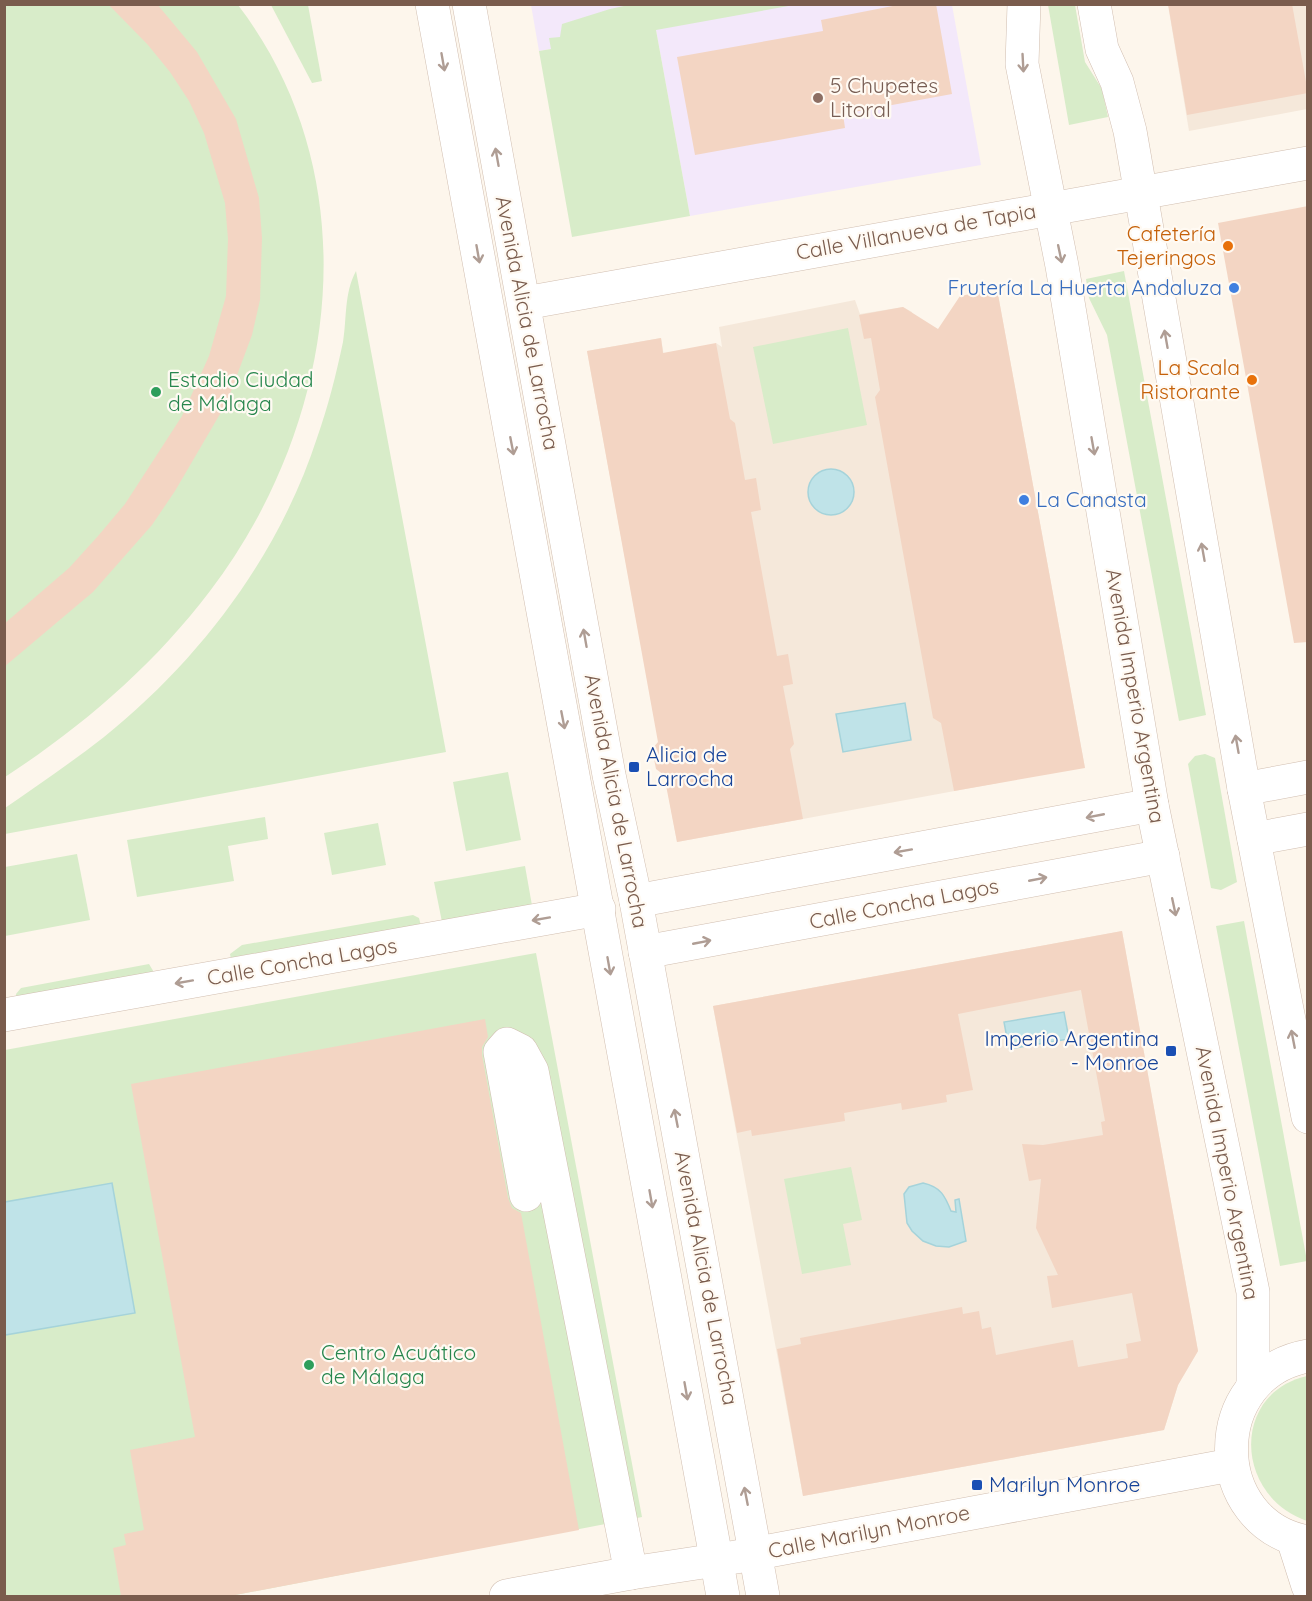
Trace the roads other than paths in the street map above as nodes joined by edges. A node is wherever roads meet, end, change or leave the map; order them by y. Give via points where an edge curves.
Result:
1 (432, 4) edge
2 (469, 4) edge
3 (1024, 4) edge
4 (1094, 4) edge
5 (1308, 163) edge
6 (1140, 193) junction
7 (1050, 208) junction
8 (525, 303) junction
9 (1308, 777) edge
10 (1244, 789) junction
11 (1152, 805) junction
12 (1308, 829) edge
13 (1254, 839) junction
14 (1164, 856) junction
15 (636, 901) junction
16 (599, 909) junction
17 (645, 952) junction
18 (4, 1015) edge
19 (1308, 1117) edge
20 (526, 1195) dead end
21 (1308, 1356) edge
22 (1253, 1386) junction
23 (1231, 1465) junction
24 (1300, 1540) edge
25 (757, 1553) junction
26 (716, 1560) junction
27 (631, 1573) junction
28 (1308, 1586) edge
29 (506, 1596) edge
30 (723, 1596) edge
31 (763, 1596) edge

1 -> 16 street, Avenida Alicia de Larrocha
8 -> 2 street, Avenida Alicia de Larrocha
3 -> 7 street, Avenida Imperio Argentina via 1022,64
4 - 6 street via 1102,49 1117,82 1130,131
5 - 6 street, Calle Villanueva de Tapia
6 - 7 street, Calle Villanueva de Tapia
10 -> 6 street
7 - 8 street, Calle Villanueva de Tapia
7 -> 11 street, Avenida Imperio Argentina
15 -> 8 street, Avenida Alicia de Larrocha via 609,775
9 - 10 street
10 - 13 street
11 - 14 street, Avenida Imperio Argentina
11 -> 15 street
12 - 13 street
19 -> 13 street
17 -> 14 street, Calle Concha Lagos
14 -> 22 street, Avenida Imperio Argentina via 1254,1292
15 - 17 street, Avenida Alicia de Larrocha
16 -> 18 street, Calle Concha Lagos
16 -> 26 street, Avenida Alicia de Larrocha
25 -> 17 street, Avenida Alicia de Larrocha
20 - 27 street via 500,1052 507,1044 521,1051 532,1071
21 - 22 street via 1288,1360
22 - 23 street via 1238,1409 1230,1437
23 - 24 street via 1242,1496 1264,1522
23 - 25 street, Calle Marilyn Monroe
24 - 28 street
25 - 26 street, Calle Marilyn Monroe
25 - 31 street, Avenida Alicia de Larrocha
26 - 27 street, Calle Marilyn Monroe
26 - 30 street, Avenida Alicia de Larrocha
27 - 29 street, Calle Marilyn Monroe

